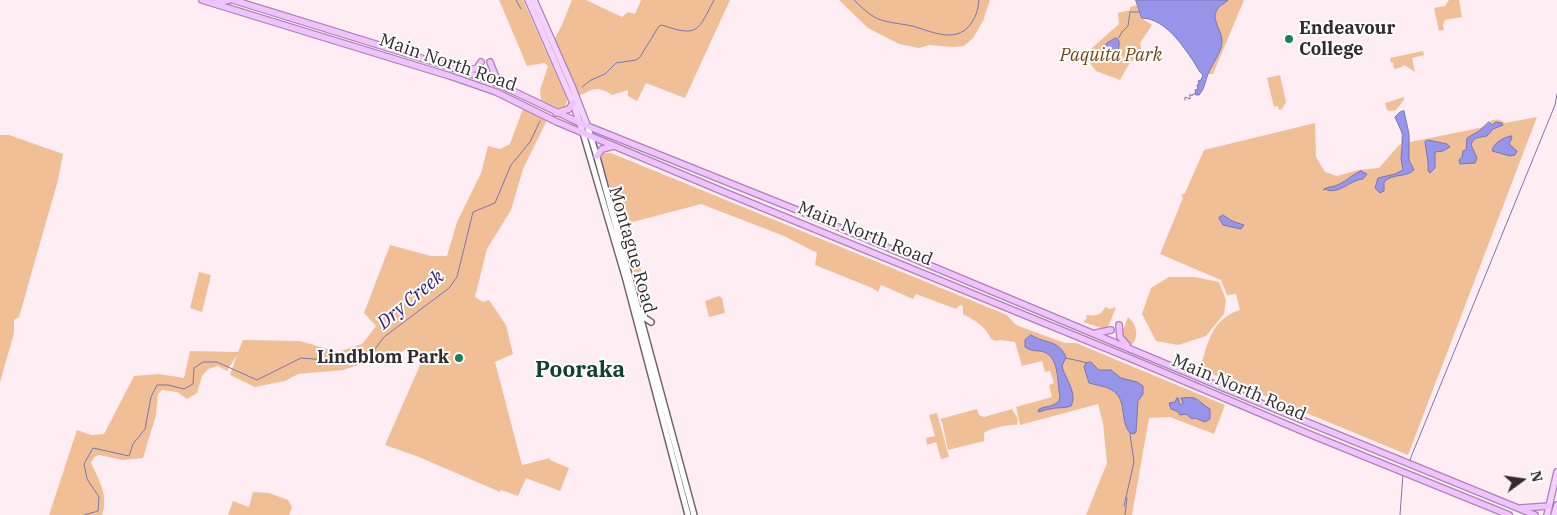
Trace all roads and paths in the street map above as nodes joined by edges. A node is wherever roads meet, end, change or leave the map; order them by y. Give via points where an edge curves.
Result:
1 (202, 0) edge
2 (231, 0) edge
3 (528, 0) edge
4 (535, 1) edge
5 (212, 3) junction
6 (415, 56) junction
7 (481, 62) dead end
8 (490, 62) dead end
9 (413, 65) junction
10 (464, 71) junction
11 (485, 78) junction
12 (465, 81) junction
13 (504, 86) junction
14 (496, 92) junction
15 (573, 103) junction
16 (556, 113) junction
17 (580, 123) junction
18 (587, 126) junction
19 (583, 132) junction
20 (590, 135) junction
21 (614, 146) junction
22 (597, 156) junction
23 (637, 304) junction
24 (652, 322) dead end
25 (1119, 325) dead end
26 (640, 327) junction
27 (1111, 330) dead end
28 (1094, 333) junction
29 (1111, 340) junction
30 (1091, 343) junction
31 (1130, 348) junction
32 (1132, 359) junction
33 (1340, 436) junction
34 (1368, 447) junction
35 (1346, 450) junction
36 (1557, 472) edge
37 (1557, 505) edge
38 (1549, 506) junction
39 (1519, 508) junction
40 (688, 515) edge
41 (694, 515) edge
42 (1509, 515) edge
43 (1535, 515) edge
44 (1546, 515) edge
45 (1554, 515) edge

1 - 5 highway, Main North Road
2 - 5 highway
2 - 6 highway, Main North Road
3 - 15 main road, Montague Road
4 - 18 main road, Montague Road
5 - 9 highway, Main North Road
6 - 9 highway
6 - 10 highway, Main North Road
7 - 10 highway via 476,68
8 - 13 highway
9 - 12 highway, Main North Road
10 - 11 highway, Main North Road
11 - 12 highway
11 - 13 highway, Main North Road
11 - 14 highway
12 - 14 highway, Main North Road
13 - 16 highway, Main North Road
14 - 19 highway, Main North Road
15 - 16 highway via 569,109
15 - 17 main road, Montague Road
16 - 17 highway, Main North Road
17 - 18 highway, Main North Road
17 - 19 main road, Montague Road
18 - 20 main road, Montague Road
18 - 28 highway, Main North Road
19 - 20 highway, Main North Road
19 - 26 main road, Montague Road
20 - 21 highway, Main North Road
20 - 22 main road, Montague Road
21 - 22 highway via 602,149
21 - 30 highway, Main North Road
22 - 23 main road, Montague Road
23 - 24 main road
23 - 26 main road, Montague Road
25 - 31 highway via 1120,337
26 - 40 main road, Montague Road
26 - 41 main road, Montague Road
27 - 28 highway
28 - 29 highway, Main North Road
29 - 30 highway
29 - 31 highway, Main North Road
29 - 32 highway via 1116,348
30 - 32 highway, Main North Road
31 - 33 highway, Main North Road
32 - 35 highway, Main North Road
33 - 34 highway, Main North Road
33 - 35 highway
34 - 35 highway
34 - 39 highway, Main North Road
35 - 42 highway, Main North Road
36 - 38 main road
37 - 45 main road
38 - 39 highway
38 - 44 main road
39 - 43 highway, Main North Road

